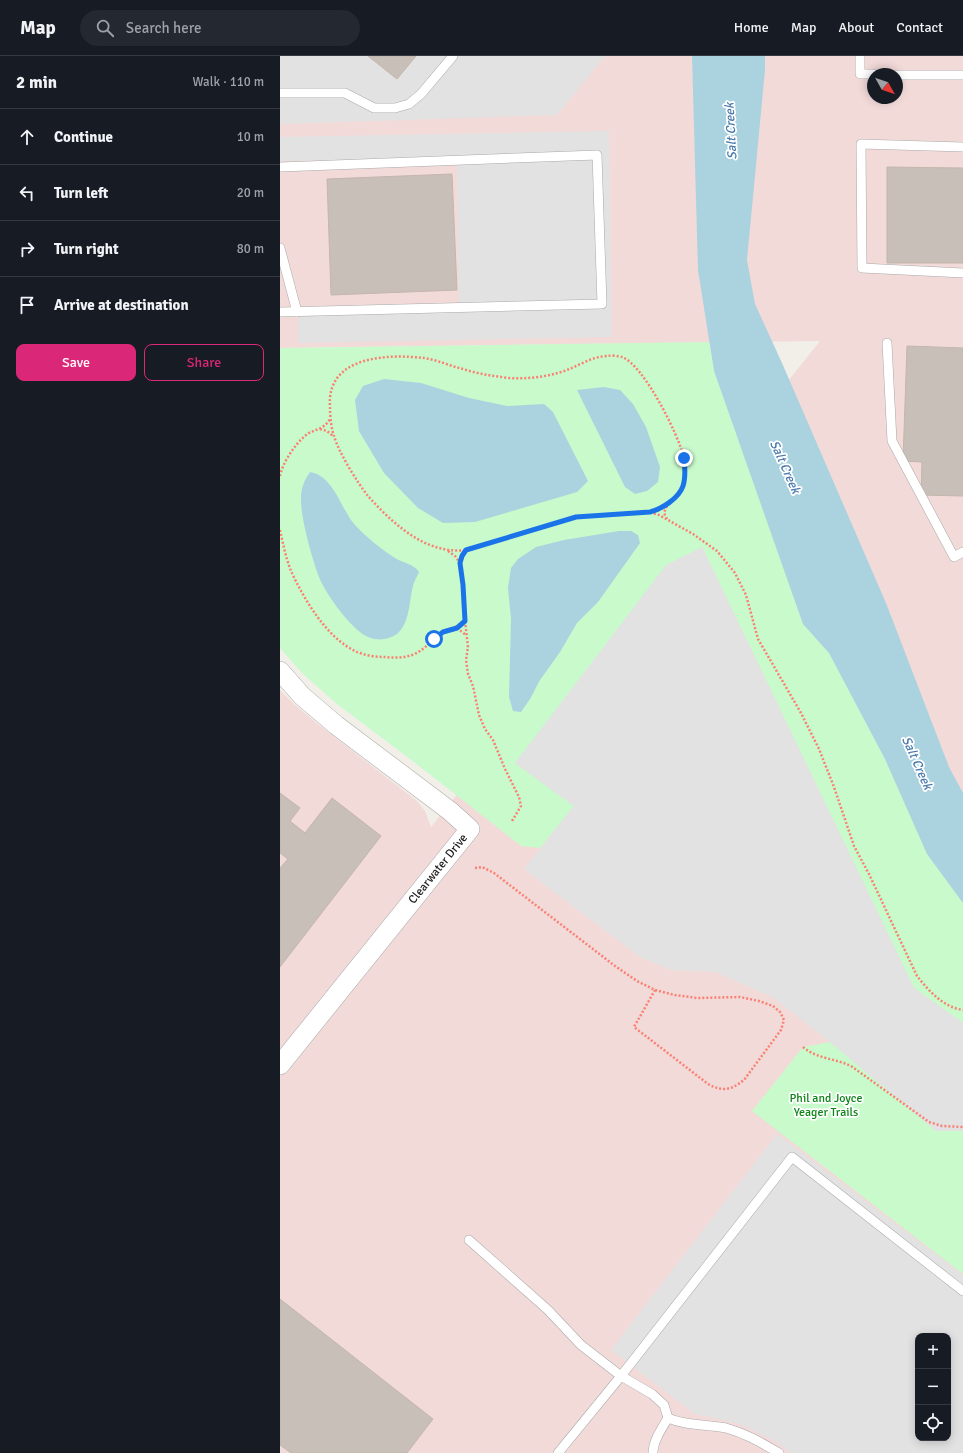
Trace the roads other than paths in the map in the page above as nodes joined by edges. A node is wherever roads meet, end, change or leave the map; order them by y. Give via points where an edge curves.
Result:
1 (453, 56) edge
2 (860, 56) edge
3 (867, 74) edge
4 (903, 75) edge
5 (963, 75) edge
6 (280, 93) edge
7 (963, 147) edge
8 (280, 167) edge
9 (280, 248) edge
10 (963, 273) edge
11 (280, 312) edge
12 (297, 312) junction
13 (887, 343) dead end
14 (963, 552) edge
15 (280, 671) edge
16 (280, 1065) edge
17 (469, 1240) dead end
18 (963, 1291) edge
19 (621, 1376) junction
20 (668, 1418) junction
21 (558, 1453) edge
22 (653, 1453) edge
23 (779, 1453) edge

1 - 6 lane via 421,94 409,104 395,108 374,108 345,93
2 - 3 lane via 860,74
4 - 5 lane
7 - 10 lane via 861,144 862,268
8 - 12 lane via 597,155 602,304
9 - 12 lane
11 - 12 lane
13 - 14 lane via 892,442 954,557
15 - 16 street, Clearwater Drive via 302,696 336,725 470,829
17 - 19 lane via 548,1310 581,1345
18 - 19 lane via 792,1157
19 - 20 lane via 652,1394 664,1405
19 - 21 lane
20 - 22 lane
20 - 23 lane via 746,1434

